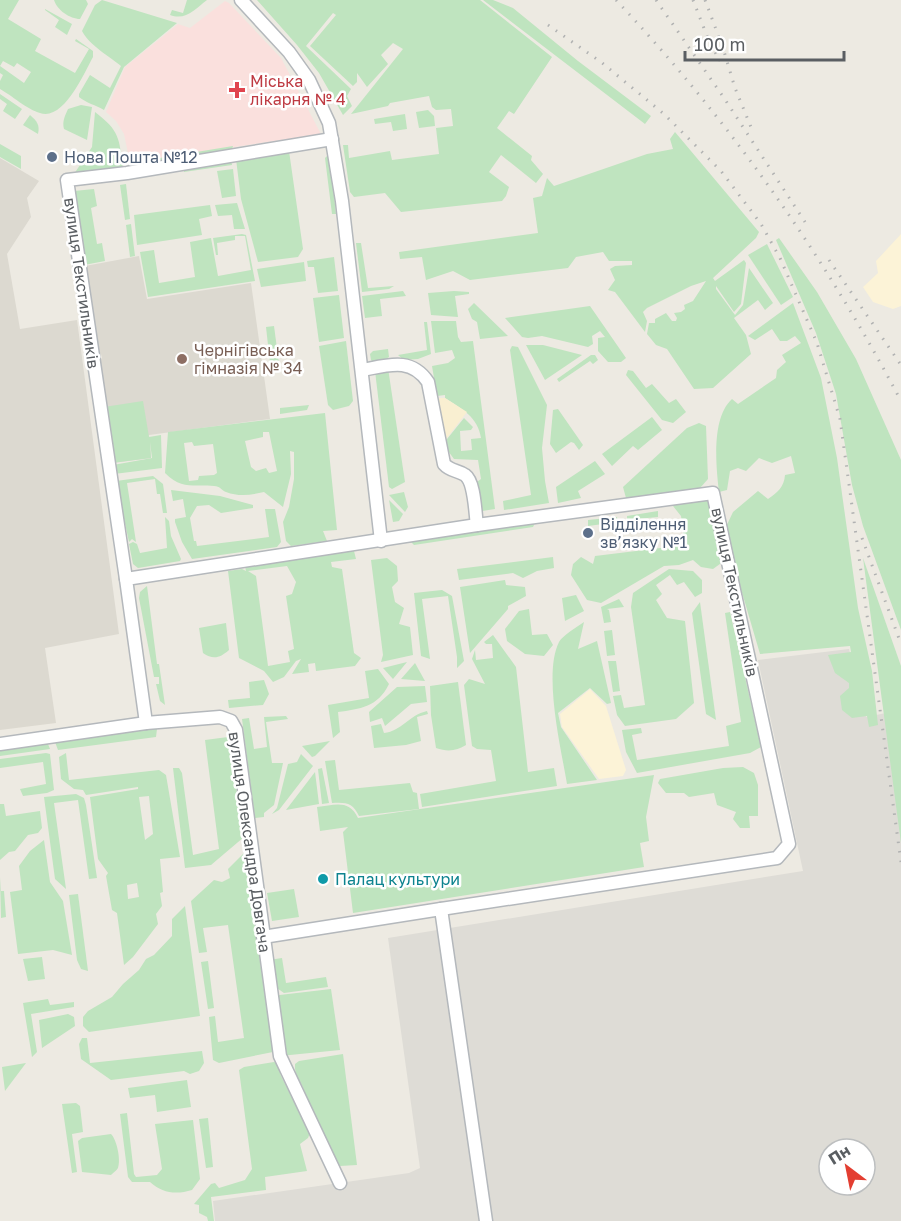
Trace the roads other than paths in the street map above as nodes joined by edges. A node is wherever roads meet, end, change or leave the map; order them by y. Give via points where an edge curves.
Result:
1 (241, 0) edge
2 (332, 139) junction
3 (362, 370) junction
4 (477, 525) junction
5 (381, 541) junction
6 (126, 579) junction
7 (146, 723) junction
8 (0, 744) edge
9 (441, 909) junction
10 (263, 937) junction
11 (340, 1183) dead end
12 (486, 1221) edge

1 - 2 street via 309,80 329,123
2 - 3 street
2 - 6 street, вулиця Текстильників via 67,180
3 - 4 street via 408,365 422,373 428,382 444,464 467,476
3 - 5 street
4 - 5 street, вулиця Текстильників
4 - 9 street, вулиця Текстильників via 713,493 789,844 777,858
5 - 6 street, вулиця Текстильників
6 - 7 street, вулиця Текстильників
7 - 8 street, вулиця Олександра Довгача
7 - 10 street, вулиця Олександра Довгача via 220,717 231,721 236,730
9 - 10 street
9 - 12 street
10 - 11 street, вулиця Олександра Довгача via 280,1056

